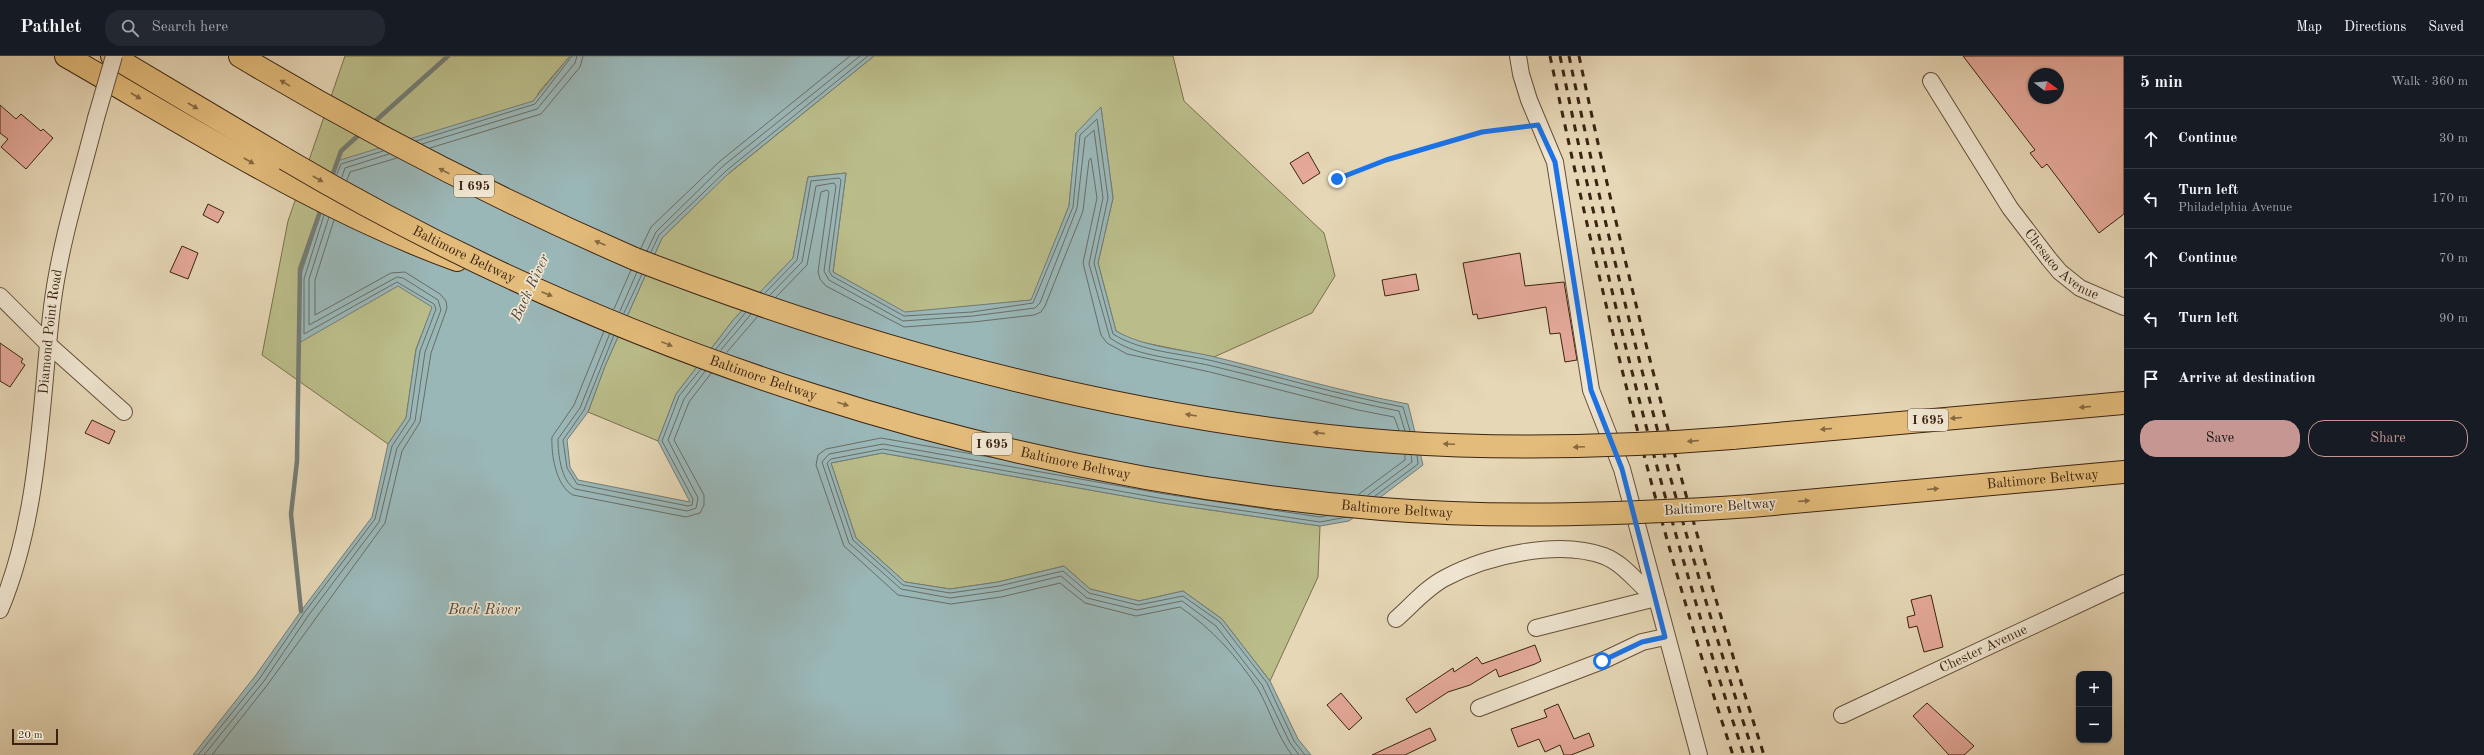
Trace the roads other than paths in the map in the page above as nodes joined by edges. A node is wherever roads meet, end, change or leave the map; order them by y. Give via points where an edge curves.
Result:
1 (66, 56) edge
2 (113, 56) edge
3 (240, 56) edge
4 (1518, 56) edge
5 (1931, 81) dead end
6 (280, 168) junction
7 (0, 296) edge
8 (2124, 307) edge
9 (49, 345) junction
10 (2124, 403) edge
11 (124, 412) dead end
12 (2124, 472) edge
13 (2124, 583) edge
14 (1656, 598) junction
15 (0, 610) edge
16 (1396, 620) dead end
17 (1536, 628) dead end
18 (1665, 637) junction
19 (1479, 708) dead end
20 (1842, 715) dead end
21 (1699, 755) edge

1 -> 6 highway
2 -> 6 highway, Baltimore Beltway / I 695
2 - 9 street, Diamond Point Road, bridge via 60,257
10 -> 3 highway, I 695, bridge via 1646,445 1573,447 1394,442 1285,430 1175,413 1065,391 869,342 702,285 559,226 470,184 318,103
4 - 14 street via 1521,74 1538,125 1555,162 1591,390 1622,469
5 - 8 street, Chesaco Avenue via 2010,208 2049,259 2071,281 2091,294
6 -> 12 highway, Baltimore Beltway / I 695, bridge via 525,285 686,351 847,405 946,433 1159,480 1277,498 1385,509 1569,515 1652,513 1751,506
7 - 9 street
9 - 11 street
9 - 15 street, Diamond Point Road via 28,508 17,558
13 - 20 street, Chester Avenue
14 - 16 street via 1642,588 1622,567 1605,556 1580,550 1546,548 1507,555 1444,578
14 - 17 street
14 - 18 street
18 - 19 street via 1642,642 1602,661
18 - 21 street

